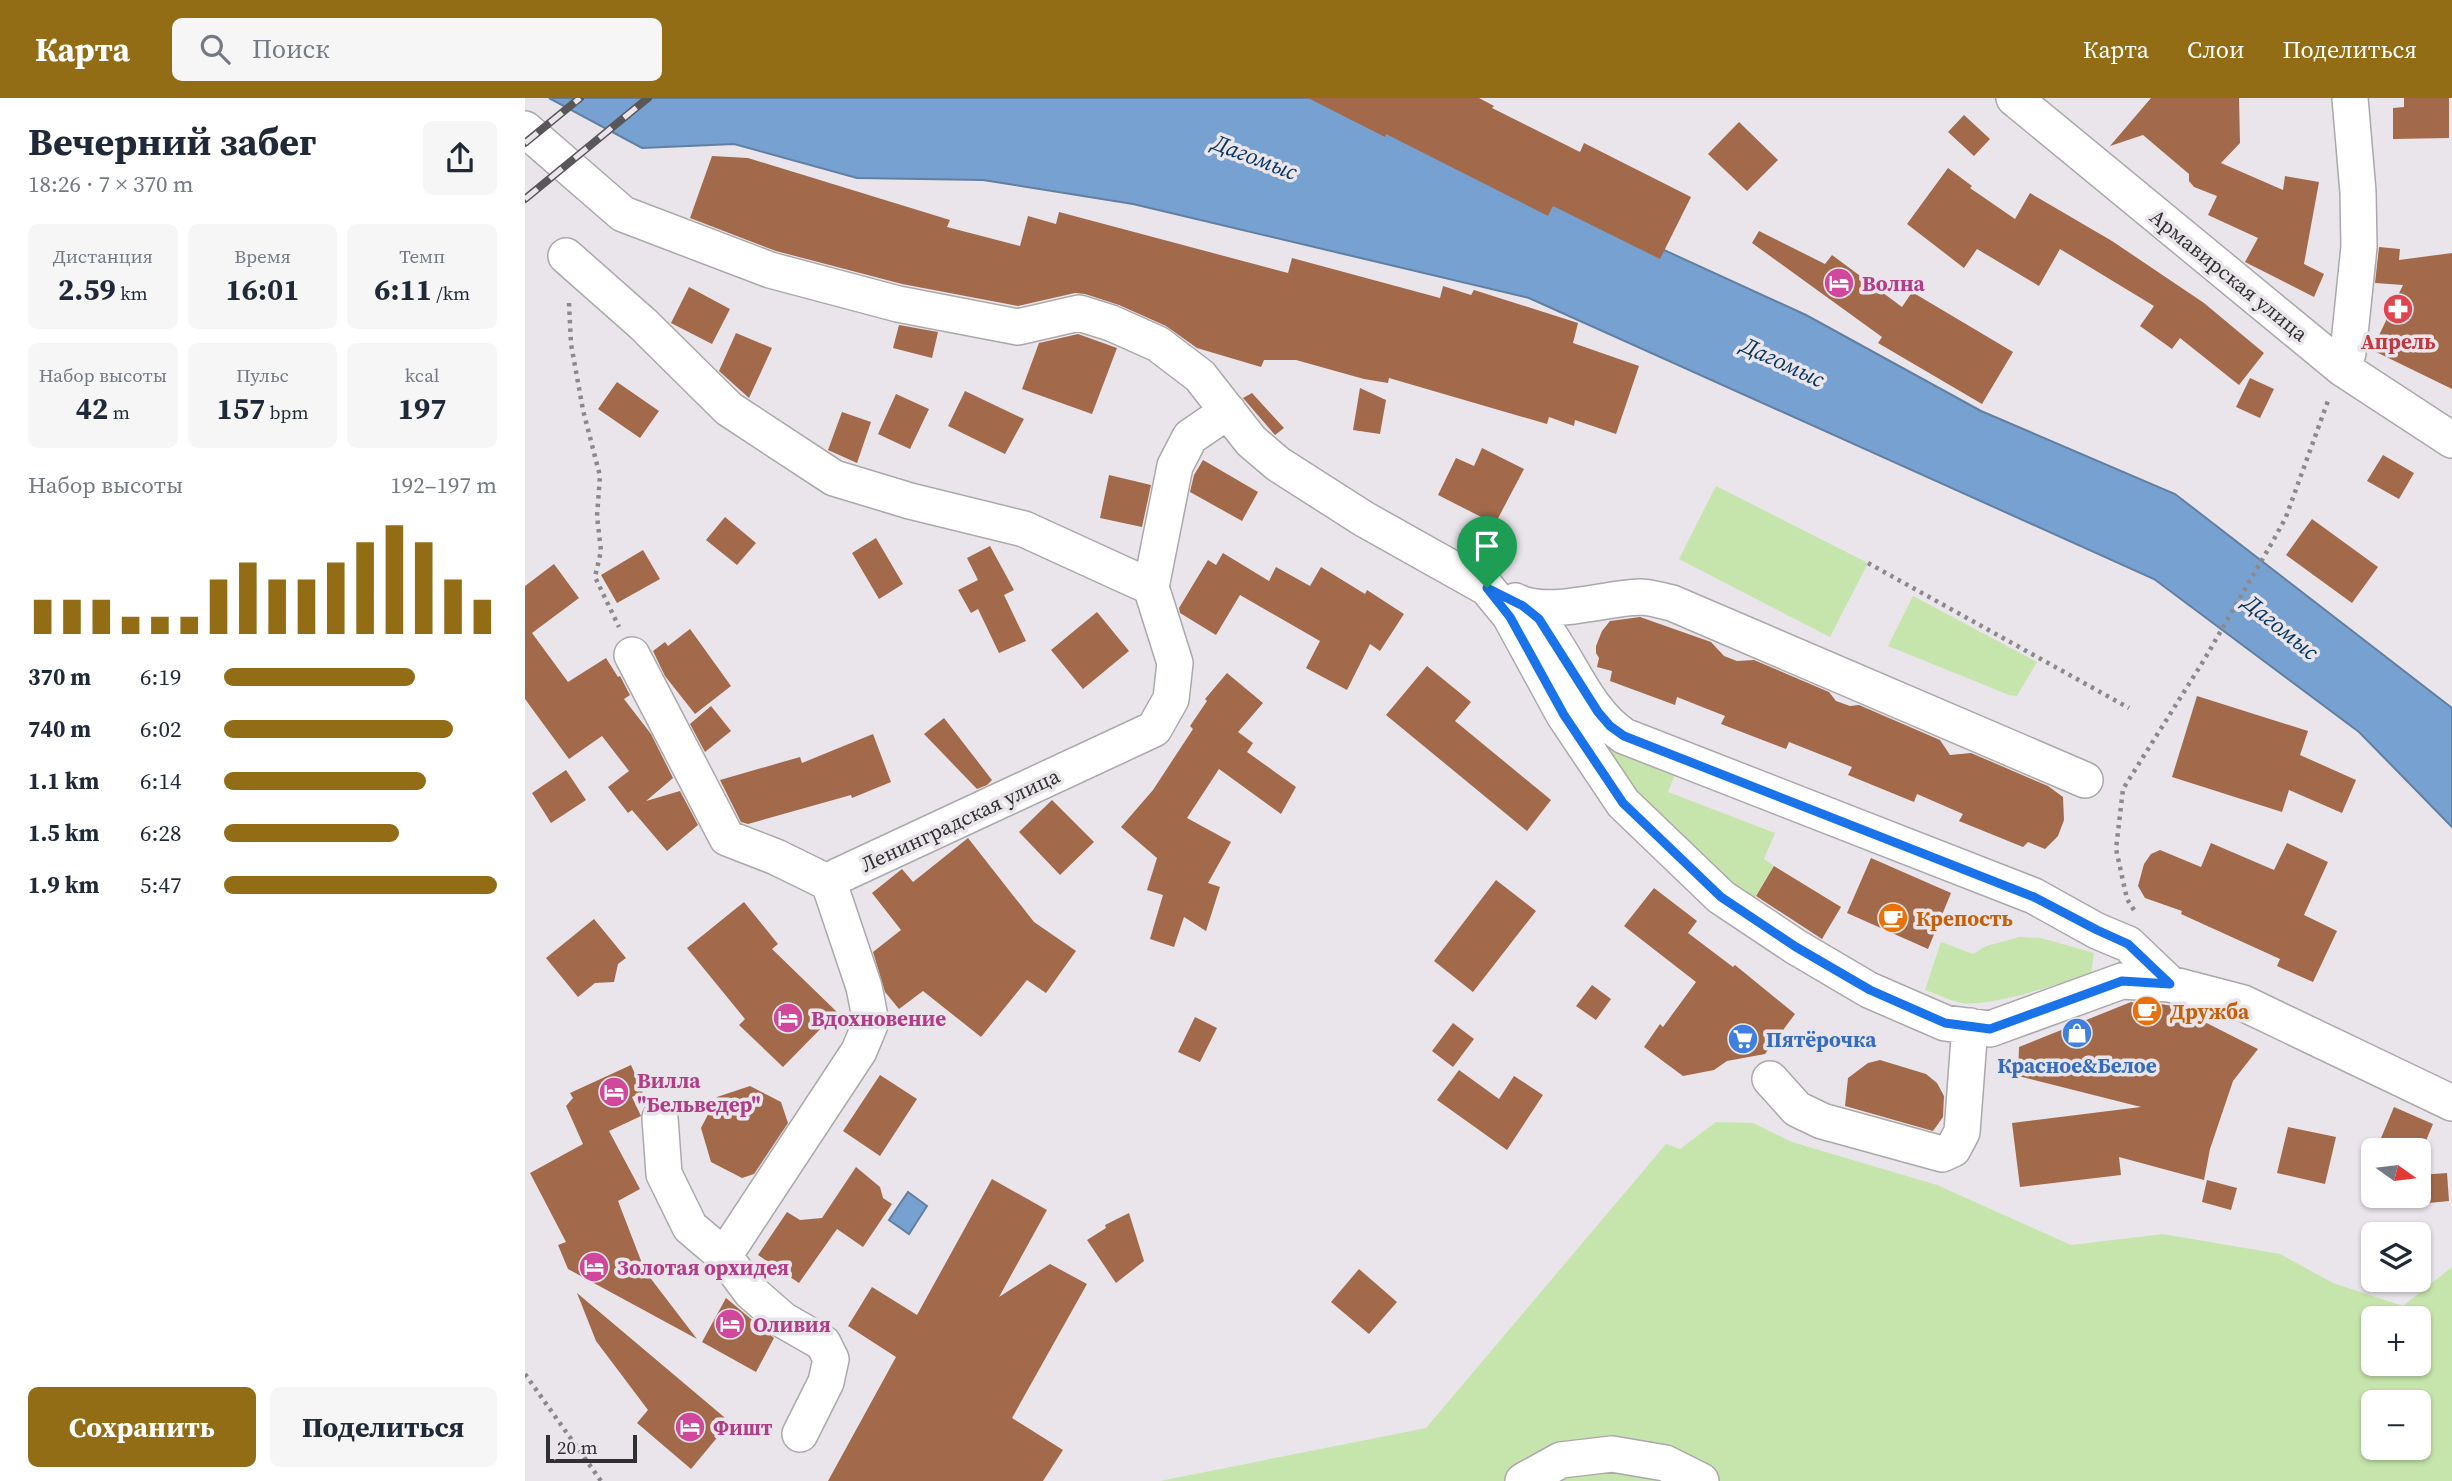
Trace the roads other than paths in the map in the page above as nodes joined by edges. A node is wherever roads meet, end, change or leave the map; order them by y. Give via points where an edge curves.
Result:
1 (2014, 98) edge
2 (2350, 98) edge
3 (525, 130) edge
4 (566, 256) road end
5 (2336, 382) junction
6 (1228, 411) junction
7 (2452, 440) edge
8 (1151, 587) junction
9 (1487, 588) junction
10 (1523, 606) junction
11 (632, 655) road end
12 (2085, 780) dead end
13 (829, 883) junction
14 (2170, 984) junction
15 (1970, 1026) junction
16 (1770, 1079) dead end
17 (2452, 1104) edge
18 (660, 1118) dead end
19 (724, 1256) junction
20 (800, 1434) dead end
21 (1523, 1481) edge
22 (1701, 1481) edge

1 - 5 street, Армавирская улица
2 - 5 street via 2359,247 2350,341
3 - 6 street via 623,214 770,270 898,304 1018,327 1079,313 1111,323 1158,344 1201,376
4 - 8 street via 729,409 834,478 1024,529
5 - 7 street, Армавирская улица
6 - 8 street, Ленинградская улица via 1190,437 1175,466
6 - 9 street via 1251,441 1278,464
8 - 13 street, Ленинградская улица via 1175,663 1171,699 1154,729
9 - 10 street
9 - 15 street via 1510,617 1564,715 1623,803 1721,897 1870,990 1945,1023
10 - 12 street via 1579,607 1642,597 1672,603
10 - 14 street via 1539,619 1598,712 1624,736 2034,897 2128,944
11 - 13 street via 727,838
13 - 19 street via 871,1022 859,1051
14 - 15 street via 2122,981 1990,1029
14 - 17 street via 2243,1003
15 - 16 street via 1962,1132 1953,1149 1942,1154 1822,1121 1797,1109
18 - 19 street via 664,1174 690,1227
19 - 20 street via 751,1292 783,1320 823,1343 831,1359 826,1382
21 - 22 street via 1561,1460 1612,1454 1665,1463

